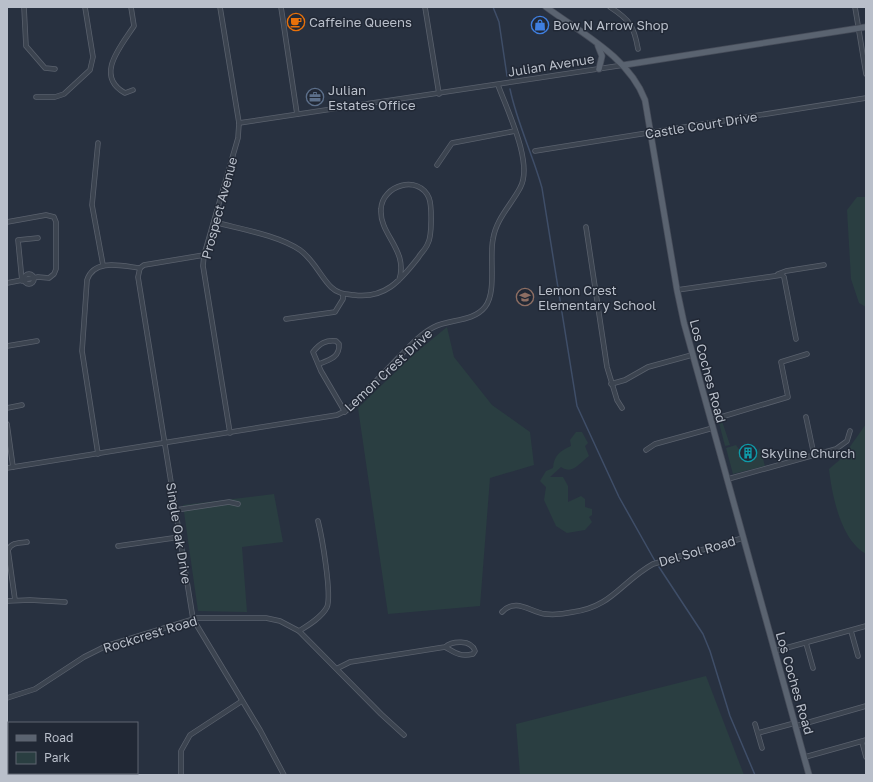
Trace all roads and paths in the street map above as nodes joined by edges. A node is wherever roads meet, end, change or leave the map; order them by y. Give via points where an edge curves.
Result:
1 (24, 7) edge
2 (85, 7) edge
3 (131, 7) edge
4 (220, 7) edge
5 (281, 7) edge
6 (425, 7) edge
7 (546, 7) edge
8 (610, 7) edge
9 (855, 7) edge
10 (866, 27) edge
11 (859, 28) junction
12 (597, 44) junction
13 (638, 49) dead end
14 (624, 65) junction
15 (55, 69) dead end
16 (599, 69) junction
17 (866, 74) edge
18 (498, 84) junction
19 (133, 90) dead end
20 (440, 94) junction
21 (36, 96) dead end
22 (866, 98) edge
23 (297, 114) junction
24 (239, 124) junction
25 (515, 131) junction
26 (651, 132) junction
27 (98, 143) dead end
28 (535, 151) dead end
29 (437, 165) dead end
30 (7, 222) edge
31 (214, 222) junction
32 (586, 227) dead end
33 (38, 238) dead end
34 (204, 255) junction
35 (103, 265) junction
36 (824, 265) dead end
37 (140, 268) junction
38 (778, 274) junction
39 (34, 279) junction
40 (399, 280) junction
41 (23, 281) junction
42 (7, 283) edge
43 (677, 290) junction
44 (343, 294) junction
45 (286, 319) dead end
46 (796, 339) dead end
47 (37, 342) dead end
48 (7, 346) edge
49 (806, 354) dead end
50 (692, 355) junction
51 (319, 364) junction
52 (611, 384) junction
53 (22, 405) dead end
54 (7, 408) edge
55 (622, 408) dead end
56 (345, 412) junction
57 (806, 417) dead end
58 (710, 420) junction
59 (7, 424) edge
60 (712, 428) junction
61 (850, 431) dead end
62 (230, 433) junction
63 (164, 444) junction
64 (646, 450) dead end
65 (98, 454) junction
66 (814, 455) junction
67 (13, 467) junction
68 (7, 468) edge
69 (728, 479) junction
70 (238, 504) dead end
71 (176, 510) junction
72 (318, 521) dead end
73 (180, 538) junction
74 (743, 538) junction
75 (27, 542) dead end
76 (118, 546) dead end
77 (15, 600) junction
78 (7, 601) edge
79 (65, 602) dead end
80 (502, 612) dead end
81 (193, 620) junction
82 (866, 626) edge
83 (299, 631) junction
84 (851, 631) junction
85 (806, 643) junction
86 (444, 647) junction
87 (775, 651) junction
88 (858, 656) dead end
89 (338, 668) junction
90 (813, 668) dead end
91 (7, 698) edge
92 (242, 701) junction
93 (866, 706) edge
94 (755, 724) dead end
95 (795, 724) junction
96 (758, 734) junction
97 (404, 735) dead end
98 (864, 741) edge
99 (762, 748) dead end
100 (804, 757) junction
101 (866, 757) edge
102 (182, 775) edge
103 (284, 775) edge
104 (809, 775) edge

1 - 15 street via 26,46 45,68
2 - 21 street via 93,57 90,70 64,94 55,97
3 - 19 street via 134,26 114,56 110,67 112,81 118,89 125,93
4 - 24 street, Prospect Avenue
5 - 23 street
6 - 20 street
7 - 12 main road, Los Coches Road
8 - 13 street via 635,30
9 - 11 street
10 - 11 main road, Julian Avenue
11 - 14 main road, Julian Avenue
11 - 17 street
12 - 14 main road, Los Coches Road
12 - 16 main road via 602,56
14 - 16 street, Julian Avenue
14 - 26 main road, Los Coches Road via 643,94
16 - 18 street, Julian Avenue
18 - 20 street, Julian Avenue
18 - 25 street, Lemon Crest Drive
20 - 23 street, Julian Avenue
22 - 26 street, Castle Court Drive
23 - 24 street, Julian Avenue
24 - 31 street, Prospect Avenue via 238,138
25 - 29 street via 452,143
25 - 56 street, Lemon Crest Drive via 524,158 525,176 493,235 490,293 487,304 472,316 443,323 429,330 410,345
26 - 28 street, Castle Court Drive
26 - 43 main road, Los Coches Road
27 - 35 street via 92,205
30 - 39 street via 46,215 55,219 56,272 49,278
31 - 34 street, Prospect Avenue
31 - 44 street via 280,240 300,250 311,259 332,288
32 - 52 street
33 - 41 street via 18,240
34 - 37 street via 144,265
34 - 62 street, Prospect Avenue via 203,266
35 - 37 street
35 - 65 street via 93,270 87,280 82,351
36 - 38 street via 786,270
37 - 63 street, Single Oak Drive via 138,277
38 - 43 street
38 - 46 street via 784,277
39 - 41 street
39 - 41 street via 31,284
40 - 40 street via 408,272 431,236 430,202 427,194 413,184 397,187 385,199 381,210 385,226 402,264 403,270
40 - 44 street via 374,296
41 - 42 street
43 - 50 main road, Los Coches Road
44 - 45 street via 343,299 335,312
47 - 48 street
49 - 58 street via 781,362 788,397
50 - 52 street via 648,367 625,380
50 - 58 main road, Los Coches Road
51 - 51 street via 313,352 318,345 336,341 340,344 338,354 334,358
51 - 56 street
52 - 55 street
53 - 54 street
56 - 62 street, Lemon Crest Drive via 333,417
57 - 66 street
58 - 60 main road, Los Coches Road
59 - 67 street
60 - 64 street via 655,444
60 - 69 main road, Los Coches Road
61 - 66 street via 847,441 842,446
62 - 63 street, Lemon Crest Drive
63 - 65 street, Lemon Crest Drive
63 - 71 street, Single Oak Drive
65 - 67 street, Lemon Crest Drive
66 - 69 street
67 - 68 street, Lemon Crest Drive
69 - 74 main road, Los Coches Road
70 - 71 street via 229,502
71 - 73 street, Single Oak Drive
72 - 83 street via 329,600 323,612
73 - 76 street
73 - 81 street, Single Oak Drive
74 - 80 street, Del Sol Road via 653,564 609,599 594,607 549,614 518,604
74 - 87 main road, Los Coches Road
75 - 77 street via 14,543 8,550
77 - 78 street
77 - 79 street
81 - 83 street, Rockcrest Road via 266,618 280,620
81 - 91 street, Rockcrest Road via 102,648 35,689
81 - 92 street, Single Oak Drive
82 - 84 street
83 - 89 street, Rockcrest Road
84 - 85 street
84 - 88 street
85 - 87 street
85 - 90 street
86 - 86 street via 458,656 473,654 475,651 467,643
86 - 89 street via 350,662
87 - 95 main road, Los Coches Road
89 - 97 street, Rockcrest Road
92 - 102 street via 190,735 181,751
92 - 103 street, Single Oak Drive
93 - 95 street
94 - 96 street
95 - 96 street
95 - 100 main road, Los Coches Road
96 - 99 street
98 - 100 street
98 - 101 street
100 - 104 main road, Los Coches Road

